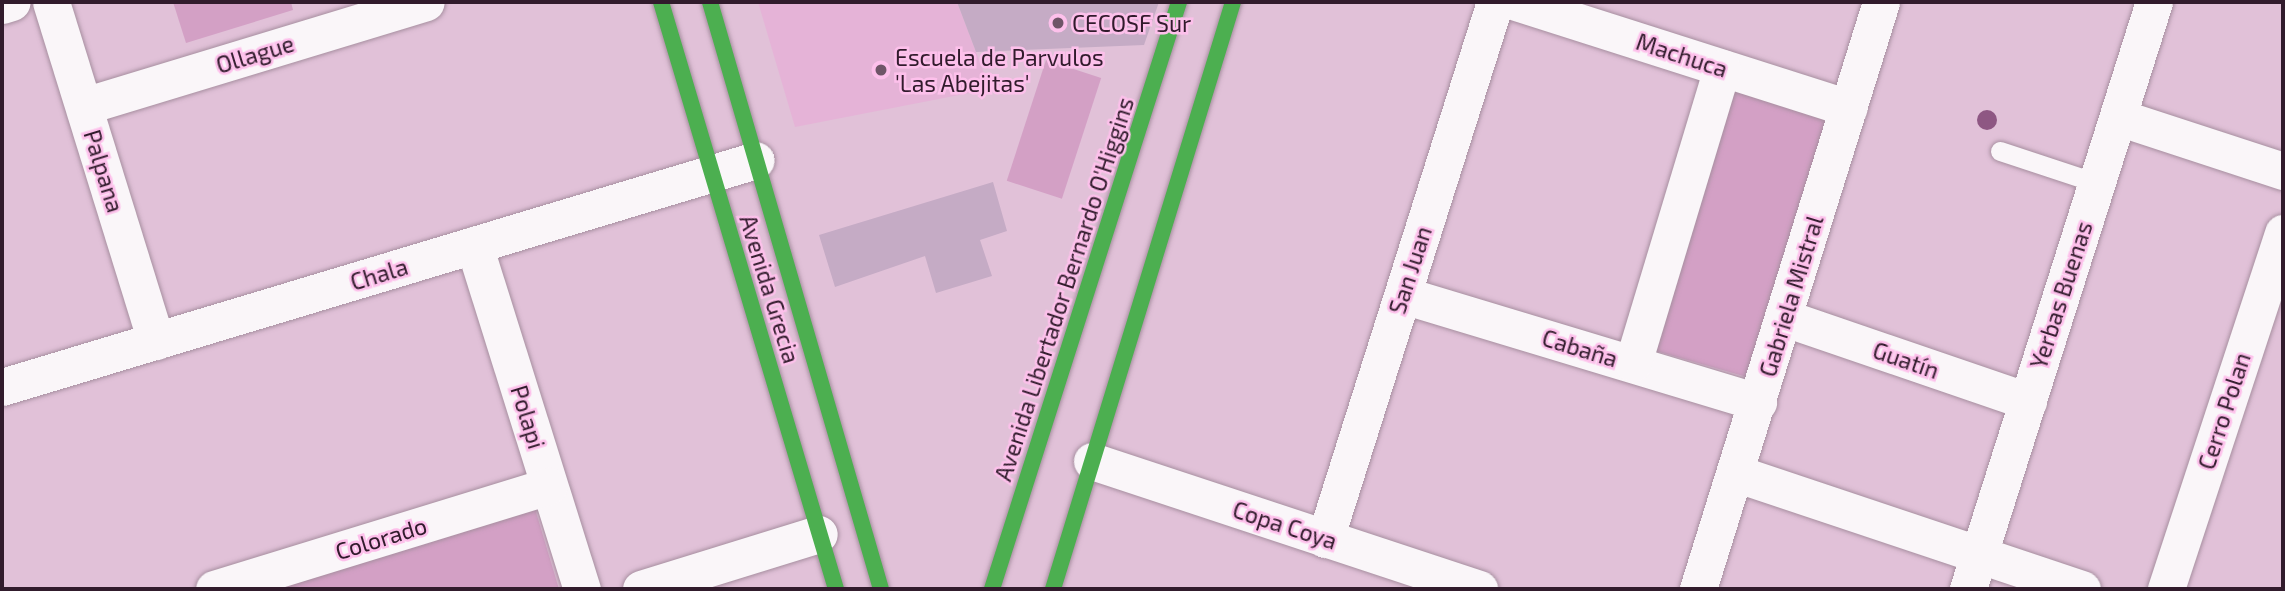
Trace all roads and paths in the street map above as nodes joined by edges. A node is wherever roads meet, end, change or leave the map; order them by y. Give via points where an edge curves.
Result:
1 (12, 2) edge
2 (51, 2) edge
3 (661, 2) edge
4 (710, 2) edge
5 (1179, 2) edge
6 (1233, 2) edge
7 (1496, 2) edge
8 (1516, 2) edge
9 (1881, 2) edge
10 (2154, 2) edge
11 (412, 4) edge
12 (2, 5) edge
13 (1722, 68) junction
14 (84, 106) junction
15 (1849, 108) junction
16 (2118, 117) junction
17 (2000, 151) dead end
18 (756, 160) junction
19 (2283, 171) edge
20 (712, 173) junction
21 (2097, 183) junction
22 (2283, 233) edge
23 (474, 245) junction
24 (1403, 295) junction
25 (1785, 318) junction
26 (156, 341) junction
27 (1633, 363) junction
28 (2, 387) edge
29 (2028, 401) junction
30 (1758, 402) junction
31 (1091, 461) junction
32 (1735, 473) junction
33 (549, 486) junction
34 (819, 534) junction
35 (1325, 539) junction
36 (1979, 554) junction
37 (228, 587) edge
38 (582, 589) edge
39 (641, 589) edge
40 (836, 589) edge
41 (881, 589) edge
42 (992, 589) edge
43 (1052, 589) edge
44 (1479, 589) edge
45 (1698, 589) edge
46 (1968, 589) edge
47 (2082, 589) edge
48 (2166, 589) edge

1 - 12 street
2 - 14 street, Palpana
3 - 20 main road, Avenida Grecia
4 - 18 main road, Avenida Grecia
5 - 42 main road, Avenida Libertador Bernardo O'Higgins
6 - 31 main road
7 - 24 street, San Juan
8 - 13 street, Machuca
9 - 15 street, Gabriela Mistral
10 - 16 street, Yerbas Buenas
11 - 14 street, Ollague
13 - 15 street, Machuca
13 - 27 street
14 - 26 street, Palpana
15 - 25 street, Gabriela Mistral
16 - 19 street
16 - 21 street, Yerbas Buenas
17 - 21 lane
18 - 20 street, Chala
18 - 41 main road, Avenida Grecia
20 - 23 street, Chala
20 - 34 main road, Avenida Grecia
21 - 29 street, Yerbas Buenas
22 - 48 street, Cerro Polan
23 - 26 street, Chala
23 - 33 street, Polapi
24 - 27 street, Cabaña
24 - 35 street, San Juan
25 - 29 street, Guatín
25 - 30 street, Gabriela Mistral
26 - 28 street, Chala
27 - 30 street, Cabaña
29 - 36 street, Yerbas Buenas
30 - 32 street, Gabriela Mistral
31 - 35 street, Copa Coya
31 - 43 main road
32 - 36 street
32 - 45 street, Gabriela Mistral
33 - 37 street, Colorado
33 - 38 street, Polapi
34 - 39 street
34 - 40 main road, Avenida Grecia
35 - 44 street, Copa Coya
36 - 46 street, Yerbas Buenas
36 - 47 street

